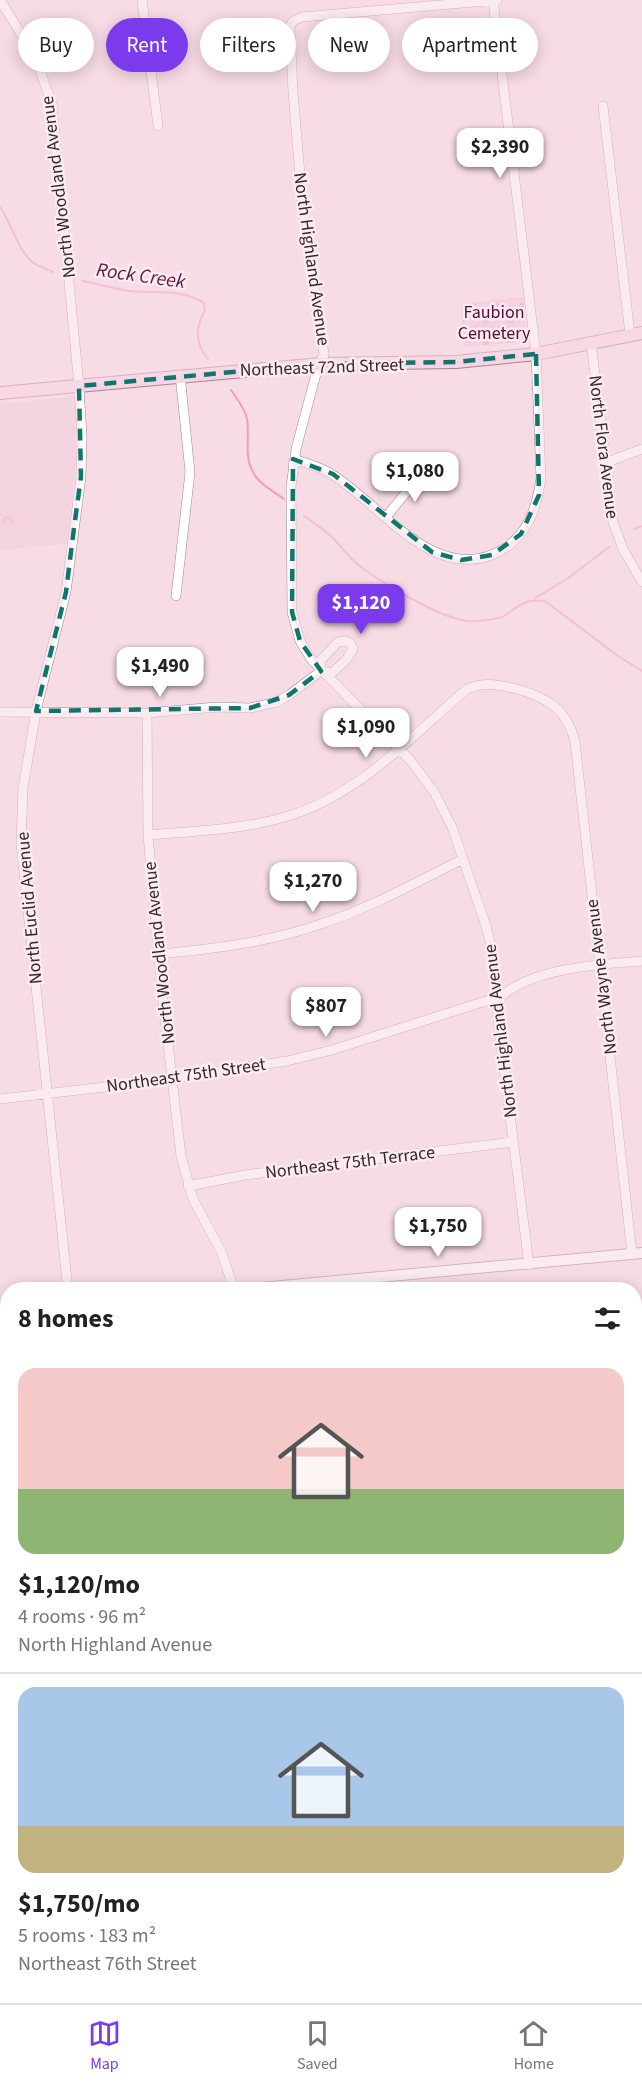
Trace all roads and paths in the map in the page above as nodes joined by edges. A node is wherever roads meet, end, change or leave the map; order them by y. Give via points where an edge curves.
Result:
1 (142, 0) edge
2 (495, 0) edge
3 (4, 1) edge
4 (603, 106) dead end
5 (158, 126) dead end
6 (636, 334) edge
7 (591, 342) junction
8 (536, 354) junction
9 (321, 364) junction
10 (180, 375) junction
11 (79, 386) junction
12 (0, 393) edge
13 (642, 449) edge
14 (605, 463) junction
15 (293, 464) junction
16 (422, 473) dead end
17 (386, 517) junction
18 (642, 582) edge
19 (176, 596) dead end
20 (321, 671) junction
21 (36, 711) junction
22 (0, 712) edge
23 (147, 712) junction
24 (399, 747) junction
25 (148, 835) junction
26 (463, 860) junction
27 (159, 954) junction
28 (642, 960) edge
29 (599, 964) junction
30 (498, 1000) junction
31 (172, 1078) junction
32 (46, 1094) junction
33 (0, 1099) edge
34 (513, 1142) junction
35 (188, 1186) junction
36 (637, 1254) edge
37 (529, 1264) junction
38 (67, 1282) edge
39 (233, 1282) edge
40 (326, 1282) edge
41 (642, 1786) edge
42 (642, 1806) edge

1 - 5 street
2 - 8 street
2 - 9 street, North Highland Avenue via 297,18 290,26 302,200 322,328
3 - 11 street, North Woodland Avenue via 36,58 52,105
4 - 6 street
6 - 7 main road, Northeast 72nd Street
7 - 8 main road, Northeast 72nd Street
7 - 14 street, North Flora Avenue
8 - 9 main road, Northeast 72nd Street via 456,363
8 - 17 street via 542,478 536,506 521,534 492,555 461,560 432,552
9 - 10 main road, Northeast 72nd Street
9 - 15 street, North Highland Avenue
10 - 11 main road, Northeast 72nd Street
10 - 19 street via 190,472
11 - 12 main road, Northeast 72nd Street
11 - 21 street, North Euclid Avenue via 81,477 66,592
13 - 14 street
14 - 18 street, North Flora Avenue via 616,531
15 - 17 street via 300,461 333,474
15 - 20 street, North Highland Avenue via 292,612 300,641
16 - 17 street
20 - 23 street via 301,688 263,705
20 - 24 street, North Highland Avenue
21 - 22 street
21 - 23 street
21 - 32 street, North Euclid Avenue via 23,788 21,844
23 - 25 street, North Woodland Avenue
24 - 25 street via 369,775 303,811 238,826
24 - 26 street, North Highland Avenue via 444,809
24 - 29 street, North Wayne Avenue via 467,689 477,685 497,684 529,692 554,706 567,721 574,742
25 - 27 street, North Woodland Avenue
26 - 27 street via 314,927 233,945
26 - 30 street, North Highland Avenue via 492,950
27 - 31 street, North Woodland Avenue
28 - 29 street, Northeast 75th Street
29 - 30 street, Northeast 75th Street via 557,971 523,983
29 - 36 street, North Wayne Avenue
30 - 31 street, Northeast 75th Street via 305,1058
30 - 34 street, North Highland Avenue
31 - 32 street, Northeast 75th Street
31 - 35 street, North Woodland Avenue via 180,1156
32 - 33 street, Northeast 75th Street
32 - 38 street, North Euclid Avenue
34 - 35 street, Northeast 75th Terrace via 245,1175
34 - 37 street, North Highland Avenue
35 - 39 street, North Woodland Avenue
36 - 37 street
37 - 40 street
41 - 42 street

